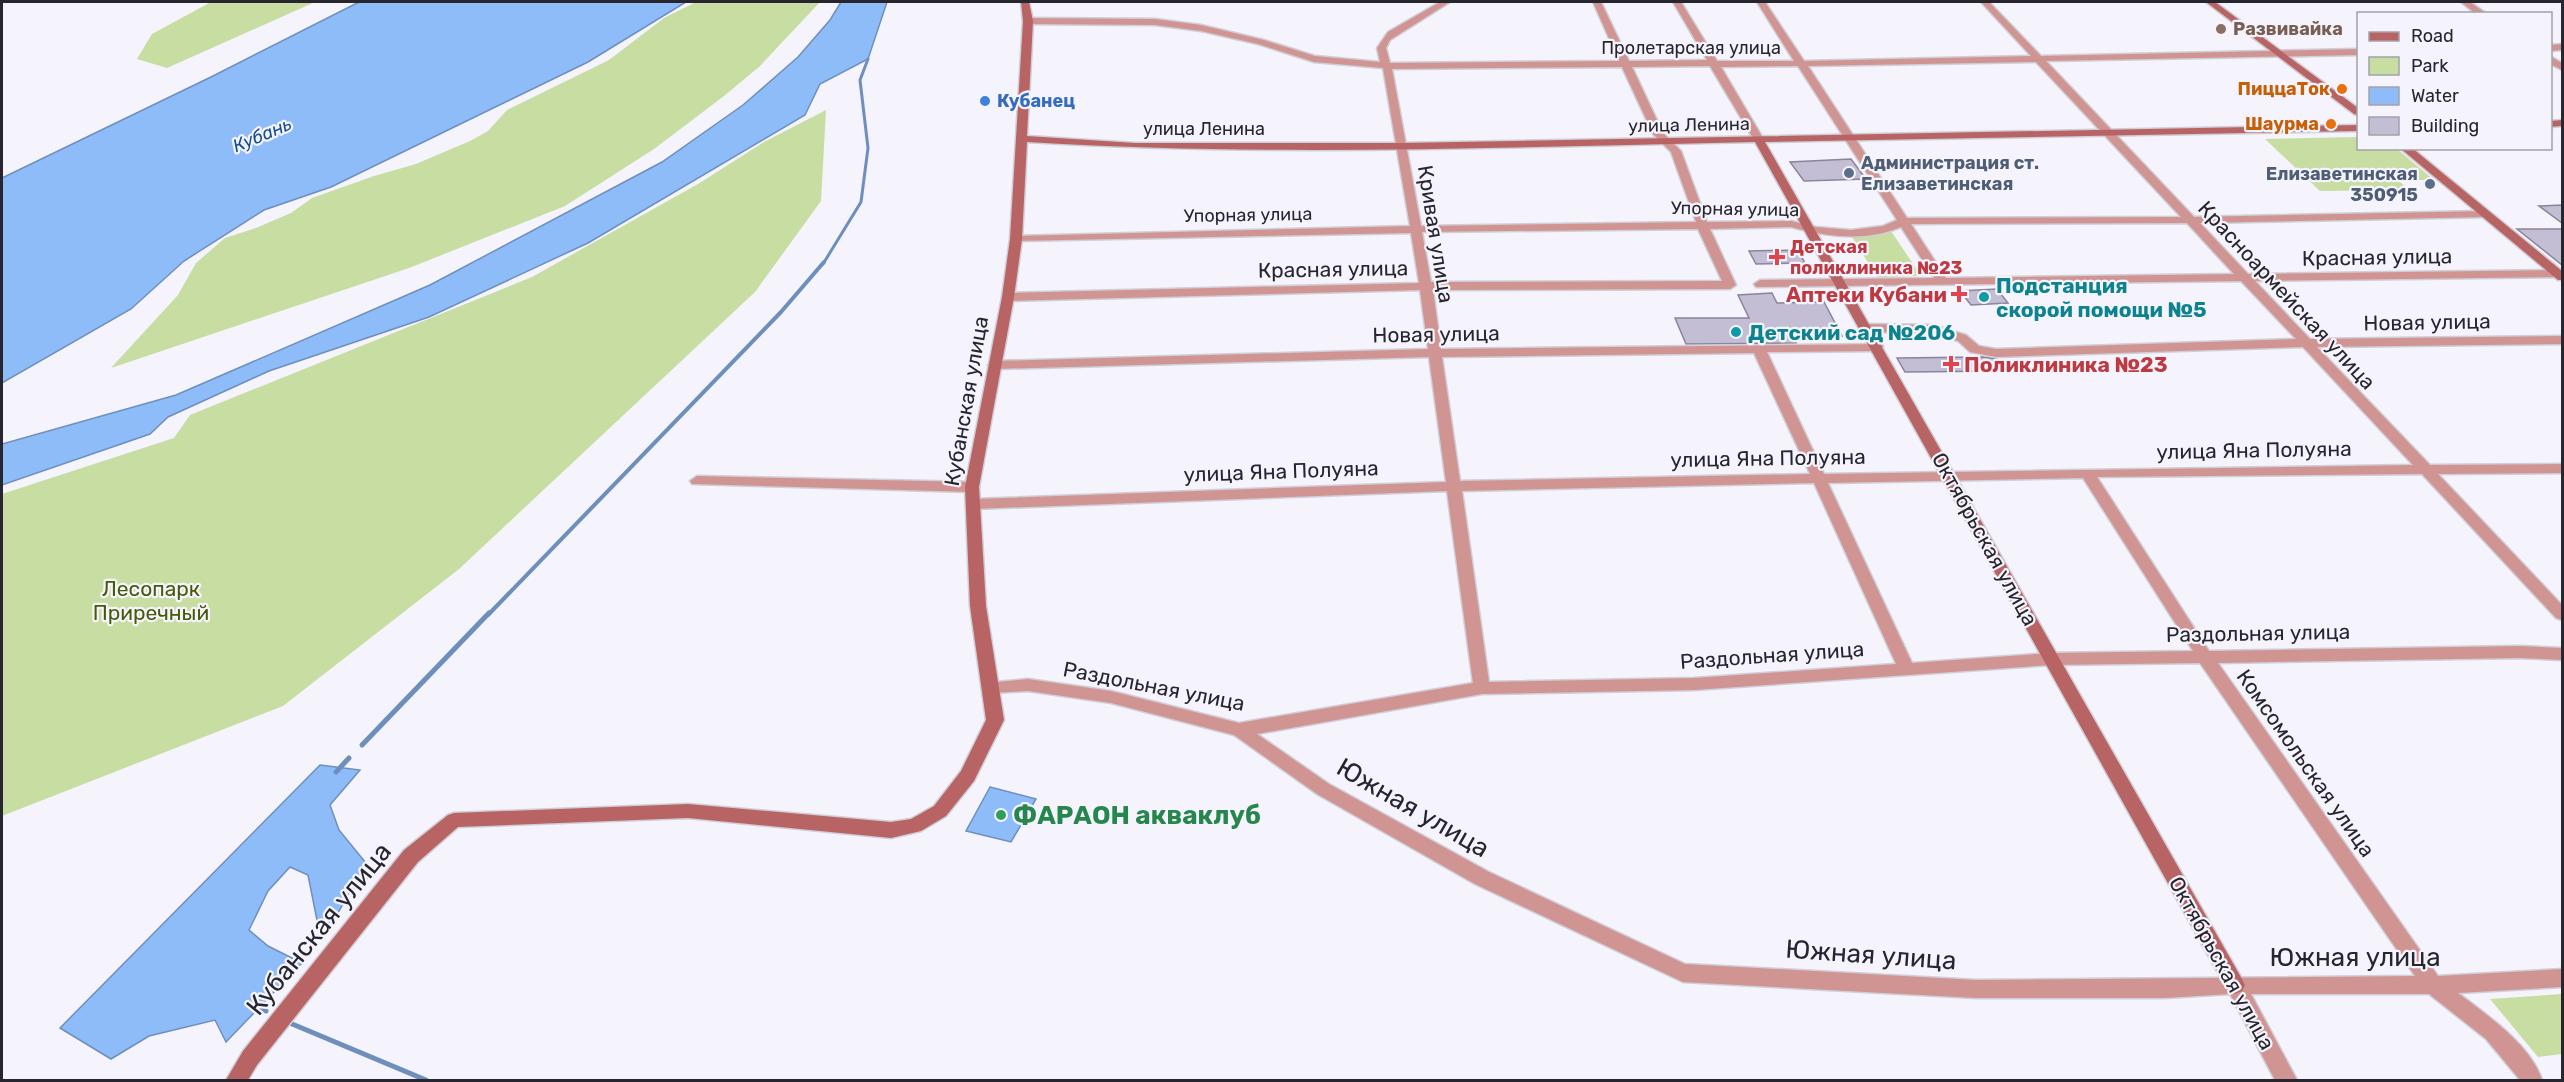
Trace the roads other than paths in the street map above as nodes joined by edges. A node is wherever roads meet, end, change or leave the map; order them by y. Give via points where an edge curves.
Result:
1 (1025, 2) edge
2 (1446, 2) edge
3 (1597, 2) edge
4 (1677, 2) edge
5 (1761, 2) edge
6 (1985, 2) edge
7 (2210, 2) edge
8 (2465, 2) edge
9 (2480, 12) edge
10 (1028, 21) junction
11 (2357, 52) edge
12 (2280, 54) junction
13 (2040, 59) junction
14 (1803, 63) junction
15 (1714, 64) junction
16 (1625, 65) junction
17 (1387, 66) junction
18 (2357, 111) edge
19 (2357, 128) edge
20 (2108, 134) junction
21 (1021, 139) junction
22 (1850, 139) junction
23 (1759, 140) junction
24 (1667, 141) junction
25 (1402, 146) junction
26 (2407, 150) edge
27 (2486, 214) junction
28 (2190, 220) junction
29 (1904, 221) junction
30 (1702, 226) junction
31 (1806, 227) junction
32 (1417, 229) junction
33 (1016, 239) junction
34 (2561, 274) edge
35 (2244, 279) junction
36 (1839, 282) junction
37 (1943, 282) junction
38 (1760, 284) dead end
39 (1426, 286) junction
40 (1008, 297) junction
41 (1866, 328) junction
42 (2562, 340) edge
43 (2306, 343) junction
44 (1877, 347) junction
45 (1759, 349) junction
46 (1434, 353) junction
47 (995, 365) junction
48 (2562, 468) edge
49 (2424, 469) junction
50 (2087, 473) junction
51 (1951, 476) junction
52 (1820, 479) junction
53 (697, 481) dead end
54 (1452, 486) junction
55 (972, 488) junction
56 (974, 504) junction
57 (2562, 614) edge
58 (2562, 654) edge
59 (2205, 657) junction
60 (2051, 659) junction
61 (1907, 669) junction
62 (992, 687) junction
63 (1482, 688) junction
64 (1239, 730) junction
65 (2562, 978) edge
66 (2235, 985) junction
67 (2433, 985) junction
68 (237, 1080) edge
69 (2286, 1080) edge
70 (2532, 1080) edge

1 - 10 street, Кубанская улица
2 - 17 street, Кривая улица via 1383,41 1380,48
3 - 16 street
4 - 15 street, Октябрьская улица
5 - 14 street
6 - 13 street, Красноармейская улица
7 - 12 street
8 - 9 street
10 - 17 street, Пролетарская улица via 1155,22 1202,28 1314,59
10 - 21 street, Кубанская улица
11 - 12 street, Пролетарская улица
12 - 13 street, Пролетарская улица
12 - 18 street
13 - 14 street, Пролетарская улица
13 - 20 street, Красноармейская улица
14 - 15 street, Пролетарская улица
14 - 22 street
15 - 16 street, Пролетарская улица
15 - 23 street, Октябрьская улица
16 - 17 street, Пролетарская улица
16 - 24 street via 1658,134
17 - 25 street, Кривая улица
19 - 20 street, улица Ленина
20 - 22 street, улица Ленина
20 - 28 street, Красноармейская улица
21 - 25 street, улица Ленина via 1135,146
21 - 33 street, Кубанская улица
22 - 23 street, улица Ленина
22 - 29 street
23 - 24 street, улица Ленина
23 - 31 street, Октябрьская улица
24 - 25 street, улица Ленина
24 - 30 street via 1676,151
25 - 32 street, Кривая улица
26 - 27 street
27 - 28 street, Упорная улица
27 - 34 street
28 - 29 street, Упорная улица
28 - 35 street, Красноармейская улица
29 - 31 street, Упорная улица via 1883,230 1831,233
29 - 37 street
30 - 31 street, Упорная улица
30 - 32 street, Упорная улица
30 - 39 street, Красная улица via 1730,285
31 - 36 street, Октябрьская улица
32 - 33 street, Упорная улица
32 - 39 street, Кривая улица
33 - 40 street, Кубанская улица
34 - 35 street, Красная улица
35 - 37 street, Красная улица
35 - 43 street, Красноармейская улица
36 - 37 street, Красная улица
36 - 38 street, Красная улица
36 - 41 street, Октябрьская улица
39 - 40 street, Красная улица
39 - 46 street, Кривая улица
40 - 47 street, Кубанская улица
41 - 43 street, Новая улица via 1933,329 1962,338 1975,349 1996,353
41 - 44 street, Октябрьская улица
42 - 43 street, Новая улица
43 - 49 street, Красноармейская улица
44 - 45 street, Новая улица
44 - 51 street, Октябрьская улица
45 - 46 street, Новая улица
45 - 52 street
46 - 47 street, Новая улица
46 - 54 street, Кривая улица
47 - 55 street, Кубанская улица
48 - 49 street, улица Яна Полуяна
49 - 50 street, улица Яна Полуяна
49 - 57 street, Красноармейская улица
50 - 51 street, улица Яна Полуяна
50 - 59 street, Комсомольская улица
51 - 52 street, улица Яна Полуяна
51 - 60 street, Октябрьская улица
52 - 54 street, улица Яна Полуяна
52 - 61 street
53 - 55 street
54 - 56 street, улица Яна Полуяна
54 - 63 street, Кривая улица
55 - 56 street, Кубанская улица
56 - 62 street, Кубанская улица via 978,606
58 - 59 street, Раздольная улица
59 - 60 street, Раздольная улица
59 - 67 street, Комсомольская улица
60 - 61 street, Раздольная улица
60 - 66 street, Октябрьская улица
61 - 63 street, Раздольная улица via 1694,684
62 - 64 street, Раздольная улица via 1028,685 1111,697
62 - 68 street, Кубанская улица via 995,720 968,776 940,811 915,826 891,830 688,811 454,820 411,856 249,1058
63 - 64 street, Раздольная улица
64 - 66 street, Южная улица via 1323,789 1482,878 1683,973 1976,989
65 - 67 street, Южная улица
66 - 67 street, Южная улица
66 - 69 street, Октябрьская улица
67 - 70 street, Комсомольская улица via 2493,1032

